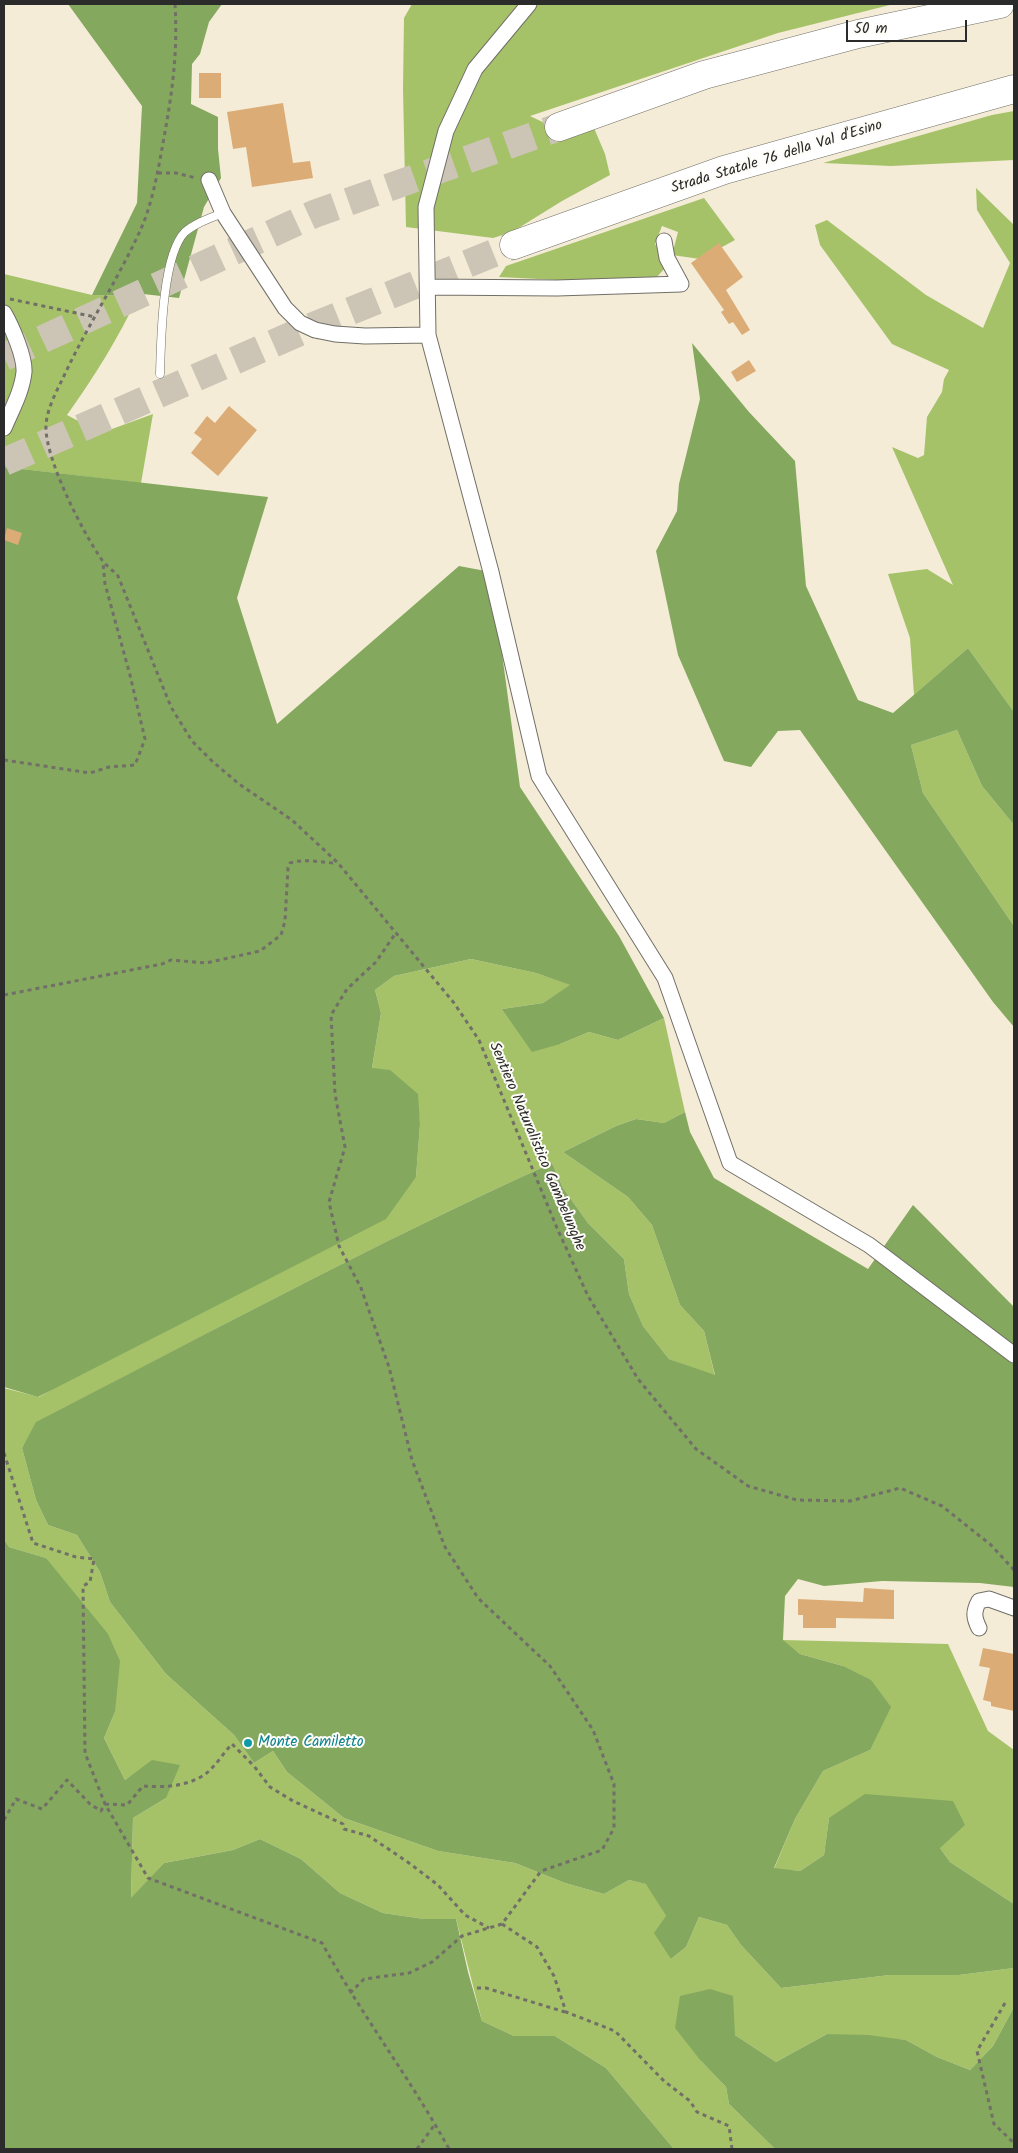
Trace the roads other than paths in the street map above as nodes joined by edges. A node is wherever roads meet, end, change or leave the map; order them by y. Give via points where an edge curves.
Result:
1 (529, 4) edge
2 (1000, 4) edge
3 (1014, 88) edge
4 (559, 127) tunnel mouth
5 (209, 180) road end
6 (223, 213) junction
7 (664, 241) dead end
8 (514, 245) tunnel mouth
9 (428, 287) junction
10 (4, 313) edge
11 (428, 335) junction
12 (160, 374) dead end
13 (4, 428) edge
14 (1014, 1356) edge
15 (1014, 1608) edge
16 (979, 1628) dead end

1 - 9 street via 475,69 446,132 426,207
2 - 4 highway via 858,34 704,75
3 - 8 highway, Strada Statale 76 della Val d'Esino via 724,170
5 - 6 street
6 - 11 street via 285,308 300,323 335,334
6 - 12 lane via 189,229 175,250 162,323
7 - 9 street via 667,258 681,284 557,288
9 - 11 street
10 - 13 street via 22,358 24,372
11 - 14 street via 491,572 539,776 665,978 730,1163 869,1245
15 - 16 street via 989,1599 979,1601 974,1609

